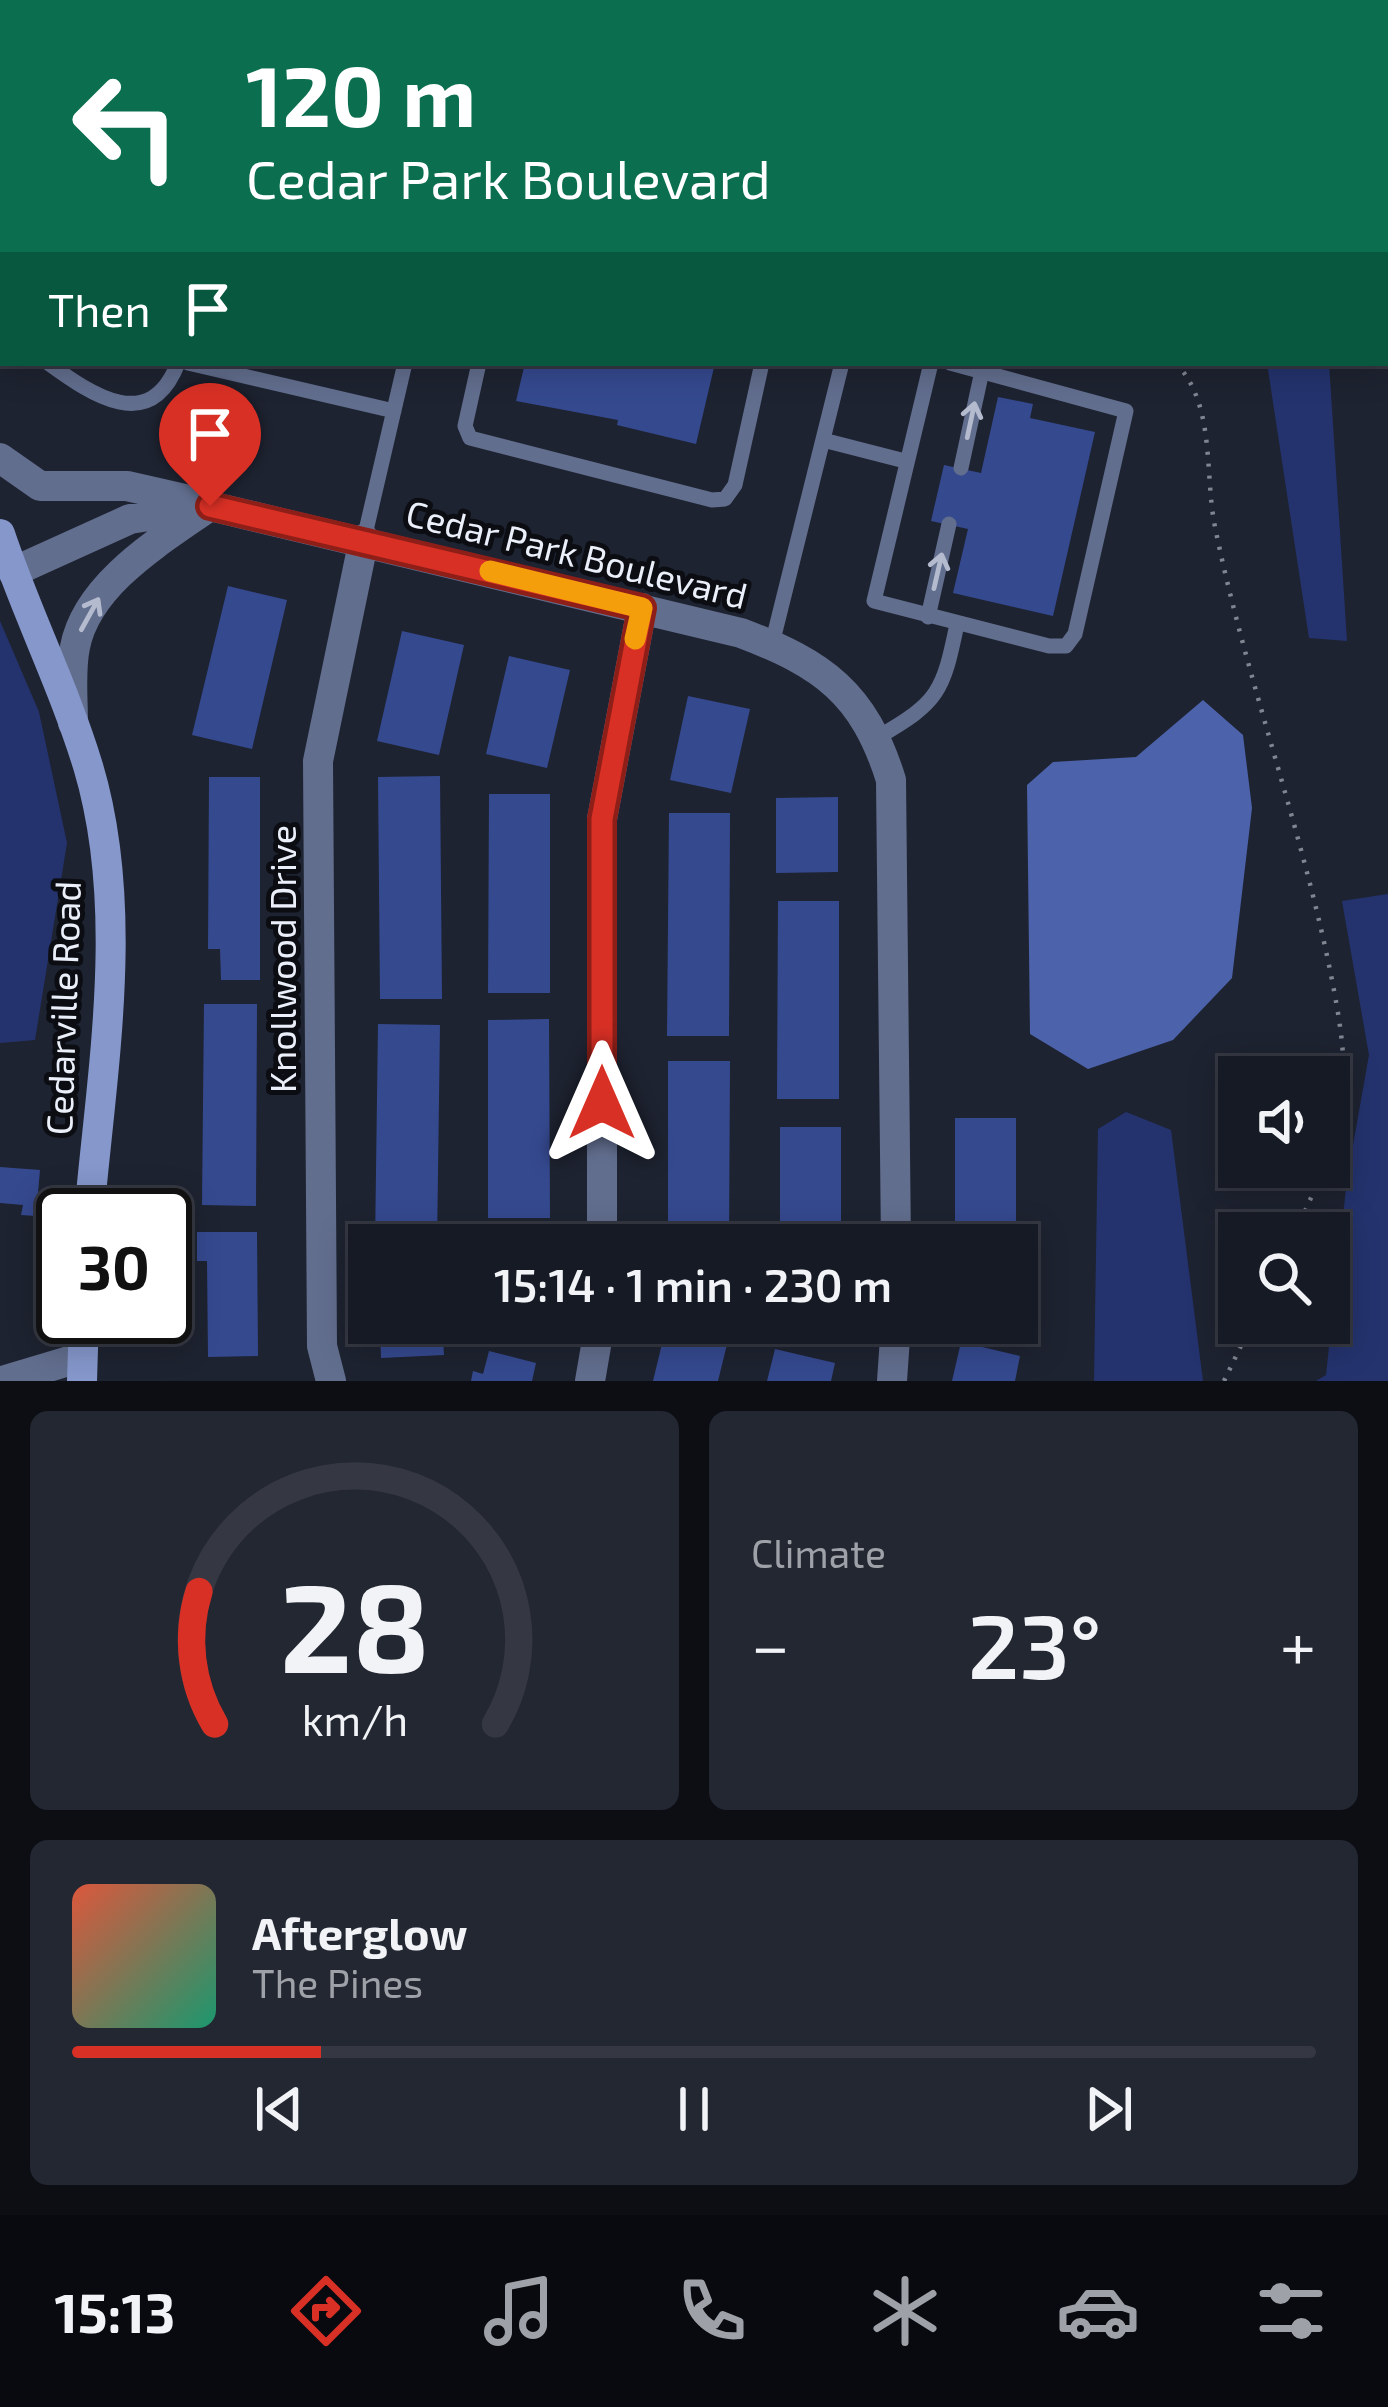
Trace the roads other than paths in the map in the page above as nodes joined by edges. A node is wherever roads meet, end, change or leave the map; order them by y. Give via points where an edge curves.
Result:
1 (53, 366) edge
2 (181, 366) edge
3 (196, 366) edge
4 (404, 366) edge
5 (478, 366) edge
6 (761, 366) edge
7 (841, 366) edge
8 (930, 366) edge
9 (962, 366) edge
10 (982, 371) junction
11 (394, 411) junction
12 (823, 440) junction
13 (0, 458) edge
14 (905, 461) junction
15 (961, 468) dead end
16 (210, 506) junction
17 (949, 524) dead end
18 (0, 533) edge
19 (364, 539) junction
20 (13, 572) junction
21 (642, 608) junction
22 (928, 617) junction
23 (957, 624) junction
24 (772, 644) junction
25 (73, 727) junction
26 (878, 737) junction
27 (91, 1188) edge
28 (602, 1224) edge
29 (896, 1224) edge
30 (596, 1344) edge
31 (895, 1344) edge
32 (82, 1369) edge
33 (2, 1381) edge
34 (331, 1381) edge
35 (590, 1381) edge
36 (892, 1381) edge

1 - 2 lane via 123,404 162,393
3 - 11 lane
4 - 11 lane
5 - 6 lane via 465,426 470,439 712,500 725,499 735,485
7 - 12 lane
8 - 14 lane
9 - 10 lane
15 -> 10 lane
10 - 23 lane via 1120,405 1127,421 1066,646
11 - 19 lane
12 - 14 lane
12 - 24 lane
13 - 16 street via 40,485 127,486
14 - 22 lane via 874,601
16 - 19 street, Cedar Park Boulevard
16 - 20 street, Cedar Park Boulevard via 130,519
25 -> 16 street via 74,648 87,613
22 -> 17 lane
18 - 20 main road, Cedarville Road
19 - 21 street, Cedar Park Boulevard
19 - 34 street, Knollwood Drive via 319,761 322,1346
20 - 25 main road, Cedarville Road
21 - 24 street, Cedar Park Boulevard
21 - 28 street via 602,819
22 - 23 lane
23 - 26 lane via 937,698
24 - 26 street, Cedar Park Boulevard via 834,679
25 - 27 main road, Cedarville Road via 98,809 108,891
26 - 29 street, Cedar Park Boulevard via 896,823
30 - 35 street
31 - 36 street
32 - 33 street

